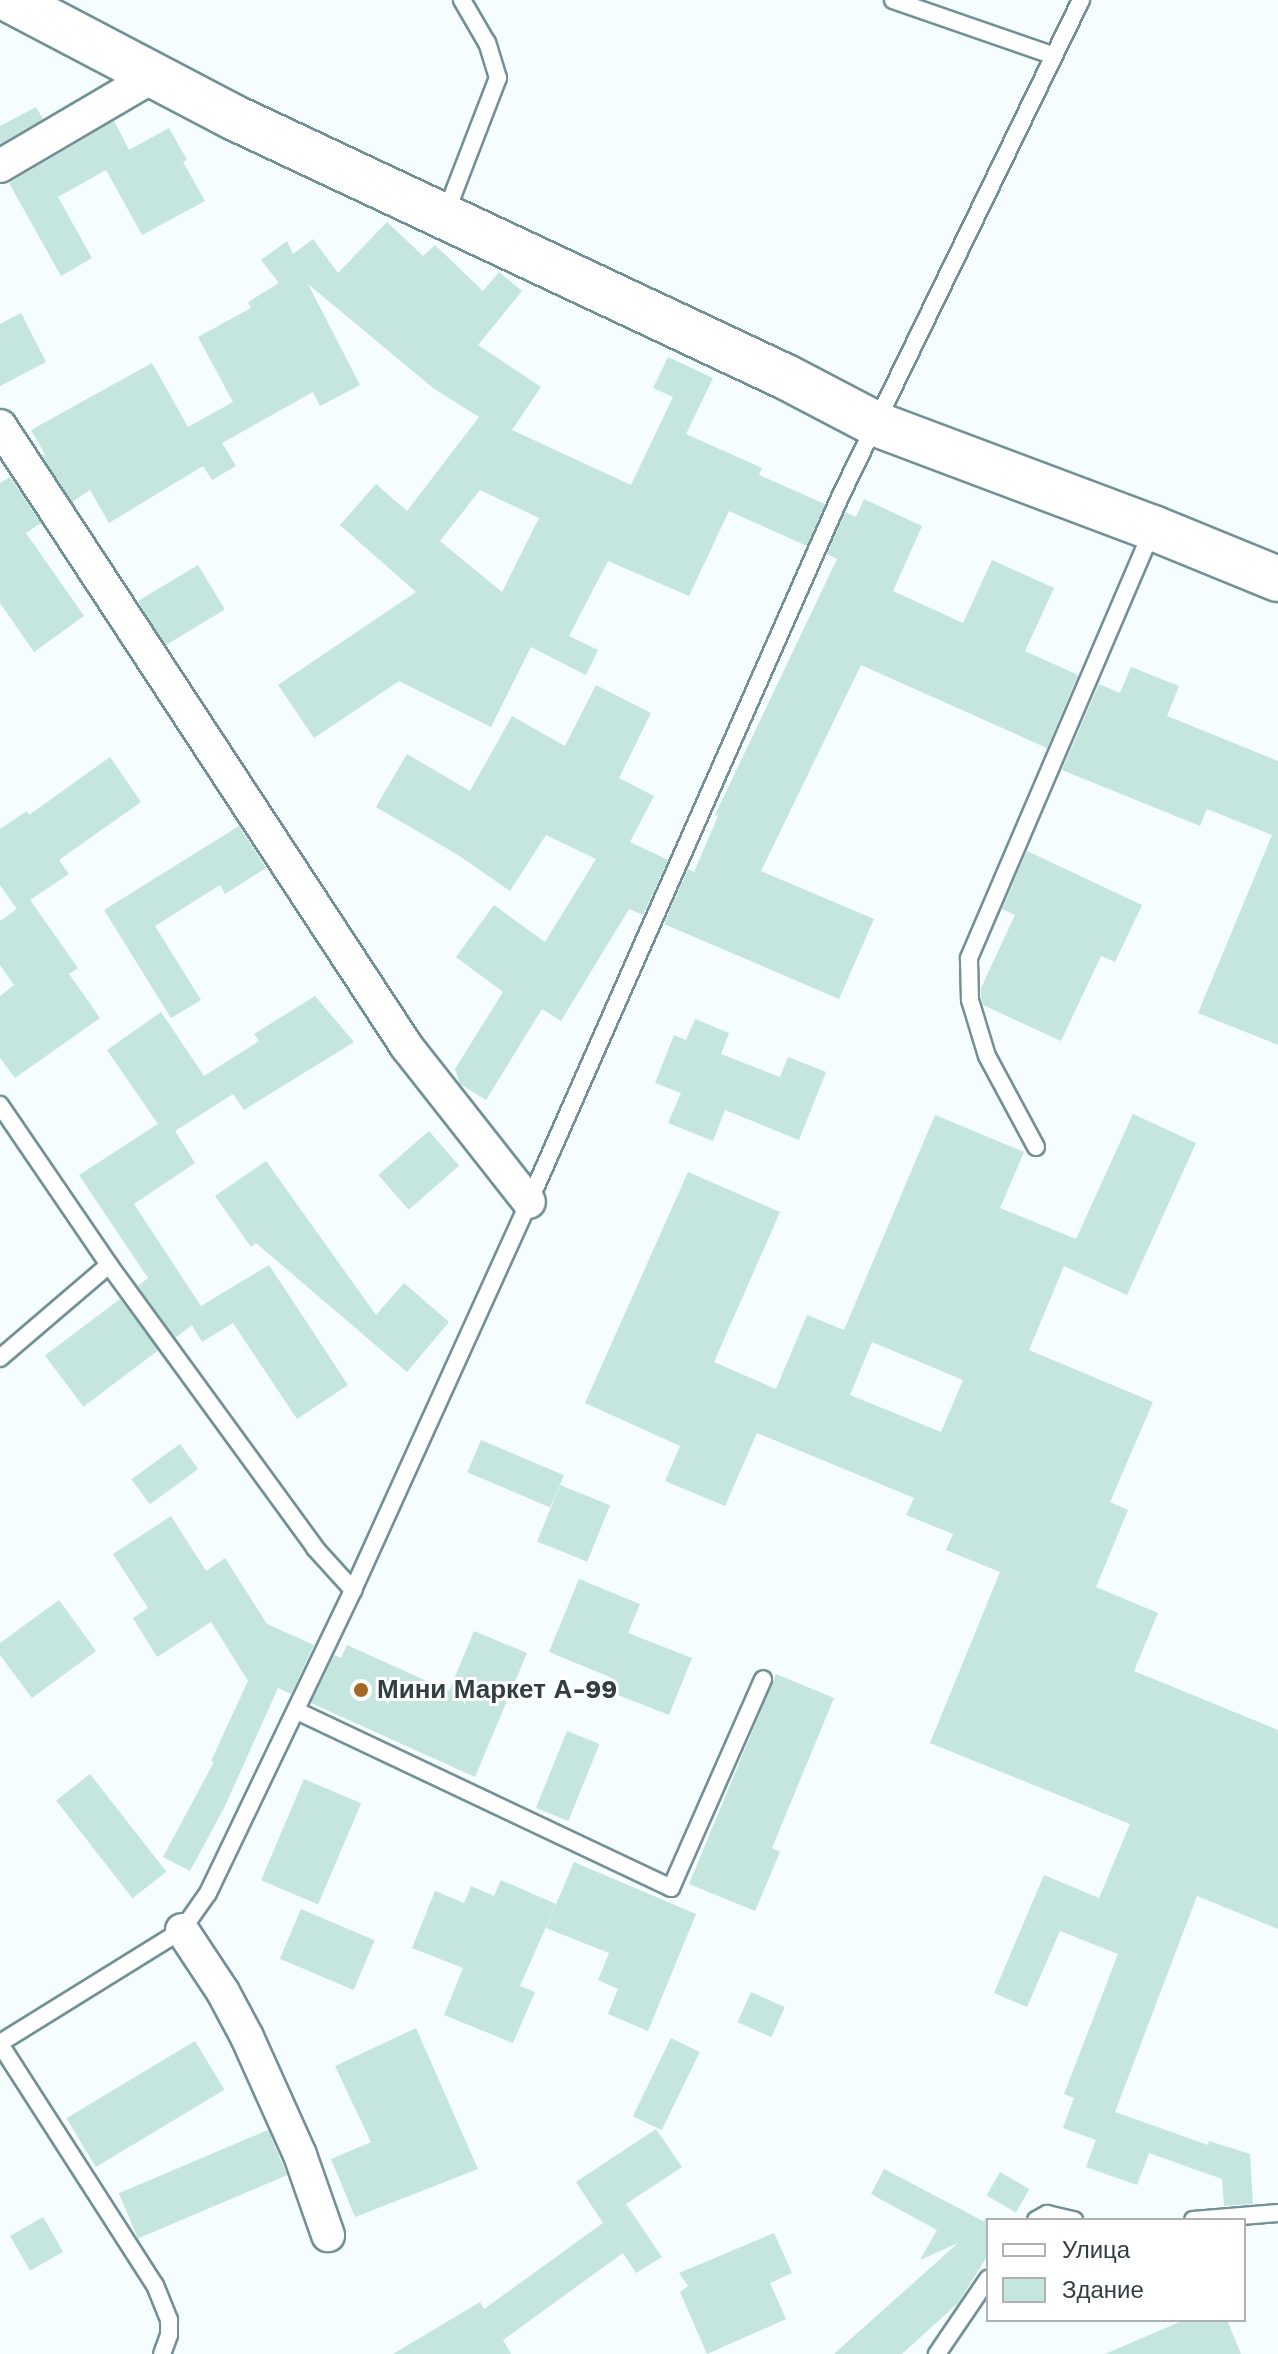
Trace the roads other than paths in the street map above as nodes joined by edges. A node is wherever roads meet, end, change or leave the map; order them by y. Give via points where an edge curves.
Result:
1 (10, 0) edge
2 (462, 0) edge
3 (893, 0) edge
4 (1081, 0) edge
5 (1052, 55) junction
6 (157, 74) junction
7 (0, 166) edge
8 (445, 217) junction
9 (876, 424) junction
10 (0, 426) edge
11 (1153, 528) junction
12 (1278, 579) edge
13 (0, 1105) edge
14 (1036, 1147) dead end
15 (529, 1202) junction
16 (109, 1265) junction
17 (0, 1358) edge
18 (353, 1590) junction
19 (763, 1679) dead end
20 (297, 1711) junction
21 (182, 1930) junction
22 (0, 2044) edge
23 (1278, 2213) edge
24 (1040, 2218) edge
25 (1065, 2218) edge
26 (1217, 2218) edge
27 (328, 2235) dead end
28 (986, 2282) edge
29 (162, 2354) edge
30 (937, 2354) edge

1 - 6 street
2 - 8 lane via 487,43 498,78
3 - 5 lane
4 - 5 lane
5 - 9 lane
6 - 7 street
6 - 8 street via 235,118
8 - 9 street
9 - 11 street
9 - 15 lane
10 - 15 street via 407,1047
11 - 12 street
11 - 14 lane via 969,958 970,1000 987,1056
13 - 16 lane
15 - 18 lane
16 - 17 lane
16 - 18 lane via 315,1548
18 - 20 lane
19 - 20 lane via 671,1888
20 - 21 lane via 208,1893
21 - 22 lane
21 - 27 street via 247,2037 300,2155
22 - 29 lane via 155,2285 169,2320
23 - 26 lane
24 - 25 lane
28 - 30 lane

